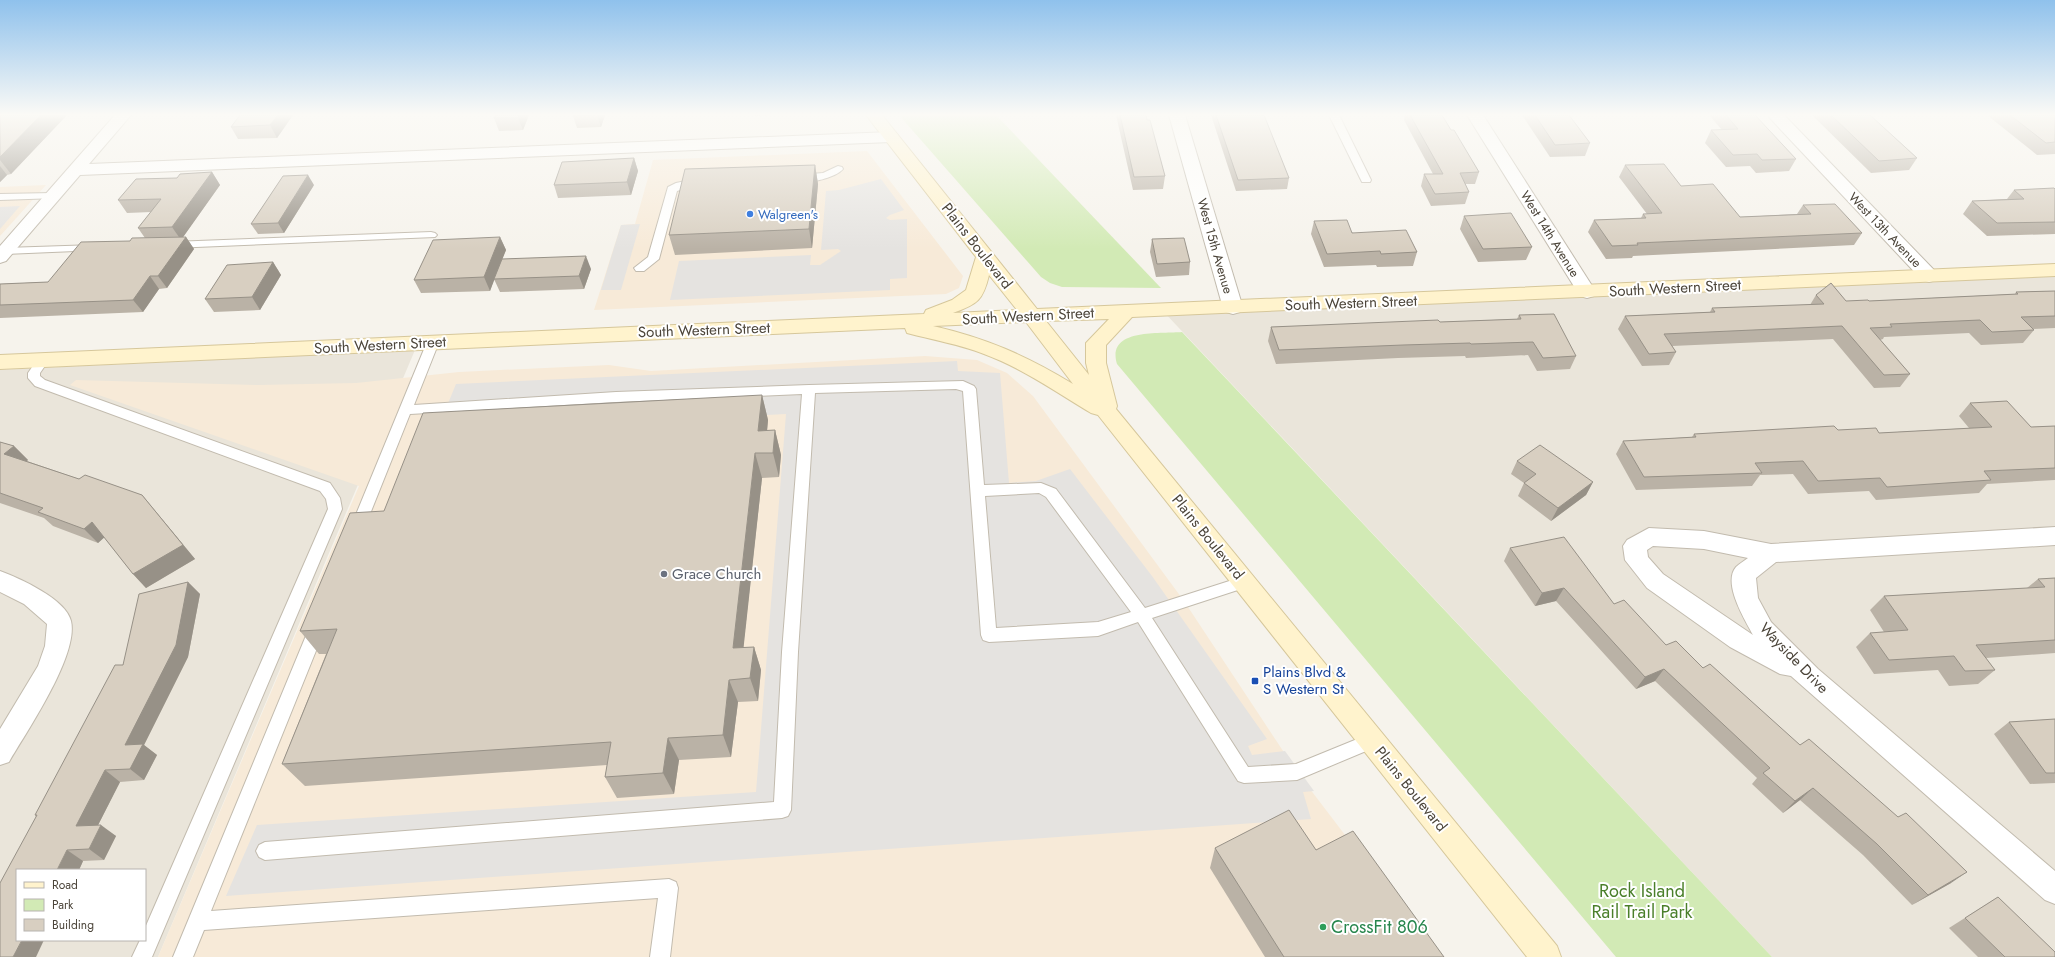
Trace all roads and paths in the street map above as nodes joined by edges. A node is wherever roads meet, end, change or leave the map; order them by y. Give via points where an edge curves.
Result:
1 (84, 160) edge
2 (331, 160) edge
3 (909, 160) edge
4 (1190, 160) edge
5 (1356, 160) edge
6 (1503, 160) edge
7 (1818, 160) edge
8 (838, 169) dead end
9 (75, 170) junction
10 (785, 178) edge
11 (1366, 180) dead end
12 (711, 181) edge
13 (53, 196) junction
14 (0, 197) edge
15 (431, 235) dead end
16 (164, 245) edge
17 (109, 247) edge
18 (3, 254) edge
19 (985, 256) junction
20 (640, 268) dead end
21 (2055, 270) edge
22 (1930, 276) junction
23 (1587, 292) junction
24 (1233, 308) junction
25 (1127, 312) junction
26 (1032, 316) junction
27 (883, 323) junction
28 (433, 342) junction
29 (43, 360) junction
30 (0, 362) edge
31 (809, 389) junction
32 (406, 410) junction
33 (1109, 415) junction
34 (977, 491) junction
35 (2055, 536) edge
36 (352, 541) edge
37 (1771, 553) junction
38 (0, 581) edge
39 (1245, 582) junction
40 (322, 614) edge
41 (1142, 615) junction
42 (1809, 677) junction
43 (1372, 741) junction
44 (0, 753) edge
45 (264, 851) dead end
46 (2055, 890) edge
47 (197, 921) junction
48 (142, 957) edge
49 (183, 957) edge
50 (660, 957) edge
51 (1546, 957) edge

1 - 9 street
2 - 9 street
3 - 19 main road, Plains Boulevard
4 - 24 street, West 15th Avenue
5 - 11 lane
6 - 23 street, West 14th Avenue
7 - 22 street, West 13th Avenue
8 - 10 lane via 832,175 823,177
9 - 13 street
12 - 20 lane via 691,182 672,189 653,259
13 - 14 lane
13 - 18 street
15 - 16 lane
17 - 18 lane
19 - 26 main road, Plains Boulevard
19 - 27 main road via 975,293 959,304 933,314
21 - 22 main road, South Western Street
22 - 23 main road, South Western Street
23 - 24 main road, South Western Street
24 - 25 main road, South Western Street
25 - 26 main road, South Western Street
25 - 33 main road via 1096,343 1096,364
26 - 27 main road, South Western Street
26 - 33 main road, Plains Boulevard
27 - 28 main road, South Western Street
27 - 33 main road via 943,335 991,350 1040,373
28 - 29 main road, South Western Street
28 - 32 lane
29 - 30 main road, South Western Street
29 - 48 lane via 34,373 34,378 40,382 325,487 333,498 335,509
31 - 32 lane via 616,397
31 - 34 lane via 958,384 969,389
31 - 45 lane via 790,652 782,810
32 - 36 lane
33 - 39 main road, Plains Boulevard
34 - 41 lane via 1041,488 1051,493
34 - 41 lane via 989,636 1098,629
35 - 37 street
37 - 42 street, Wayside Drive via 1744,574 1746,599 1762,629
37 - 42 street via 1704,540 1672,538 1649,537 1635,546 1637,560 1655,581 1739,640
38 - 44 street via 46,606 59,621 57,646 49,670
39 - 41 lane
39 - 43 main road, Plains Boulevard
40 - 47 lane
41 - 43 lane via 1244,775 1297,772
42 - 46 street, Wayside Drive
43 - 51 main road, Plains Boulevard
47 - 49 lane
47 - 50 lane via 669,888

